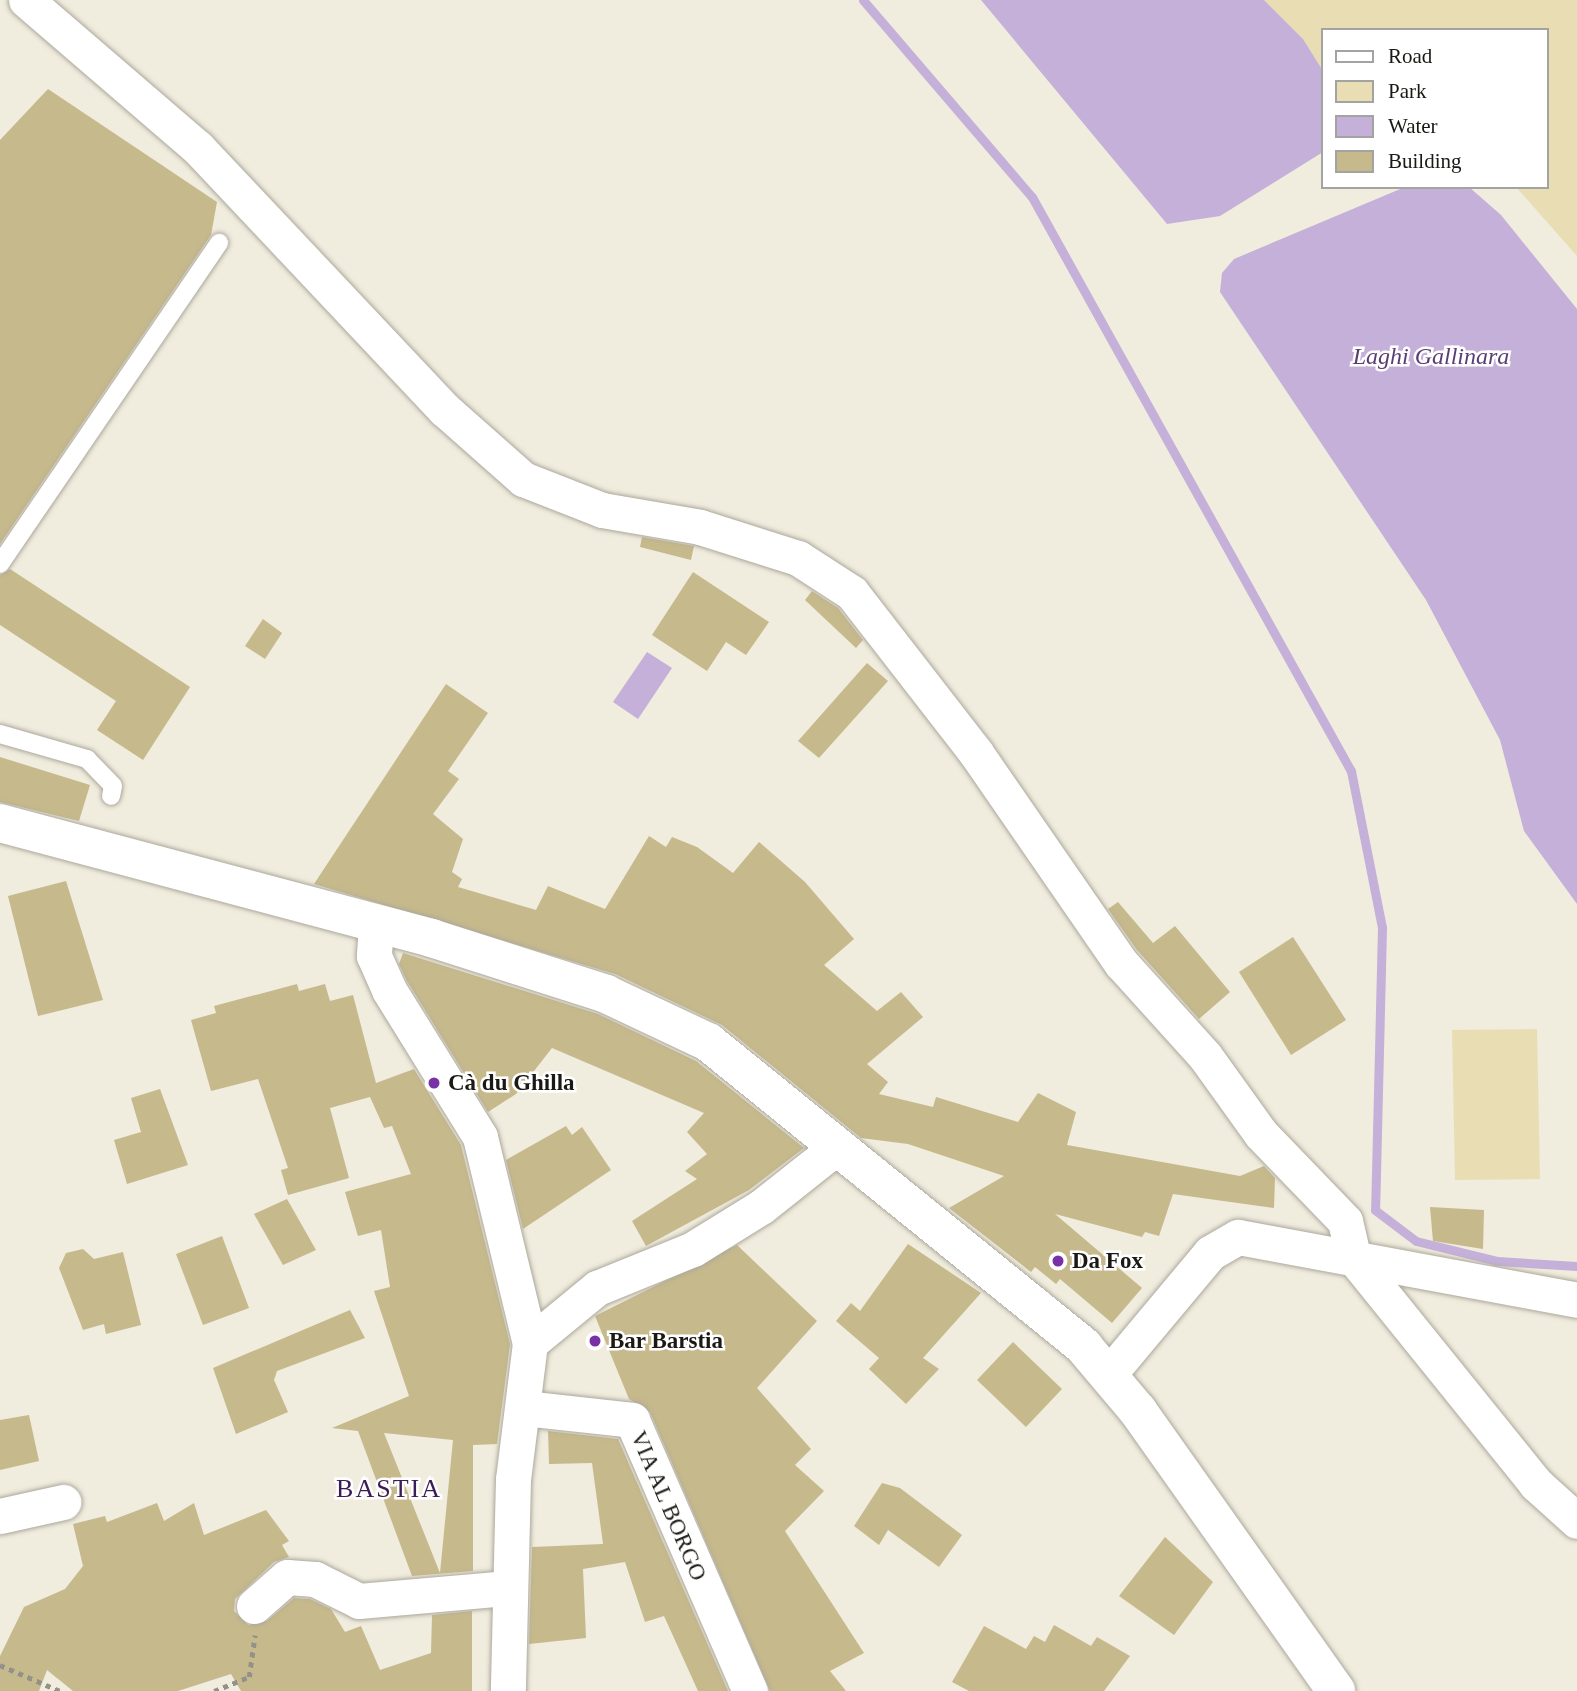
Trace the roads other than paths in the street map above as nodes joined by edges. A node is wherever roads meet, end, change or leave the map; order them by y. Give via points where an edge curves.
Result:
1 (26, 0) edge
2 (219, 243) dead end
3 (0, 564) edge
4 (0, 734) edge
5 (111, 796) dead end
6 (0, 823) edge
7 (376, 925) junction
8 (838, 1146) junction
9 (1353, 1257) junction
10 (1577, 1300) edge
11 (530, 1343) junction
12 (1109, 1374) junction
13 (524, 1408) junction
14 (63, 1502) dead end
15 (0, 1516) edge
16 (1577, 1521) edge
17 (508, 1588) junction
18 (254, 1606) road end
19 (506, 1689) edge
20 (750, 1691) edge
21 (1336, 1691) edge

1 - 9 street via 198,148 444,409 523,479 566,499 700,527 798,558 852,593 975,753 1121,963 1205,1056 1261,1134 1345,1221
2 - 3 lane
4 - 5 lane via 87,759 113,786
6 - 7 main road
7 - 8 main road via 657,1015 708,1042
7 - 11 street via 374,956 389,990 480,1137
8 - 11 street via 761,1207 693,1249 597,1288
8 - 12 main road via 1052,1318
9 - 10 street
9 - 12 street via 1238,1237 1210,1253
9 - 16 street via 1536,1484
11 - 13 street
12 - 21 main road
13 - 17 street via 513,1479
13 - 20 street, VIA AL BORGO via 632,1420
14 - 15 street
17 - 18 street via 359,1601 315,1579 287,1577
17 - 19 street

